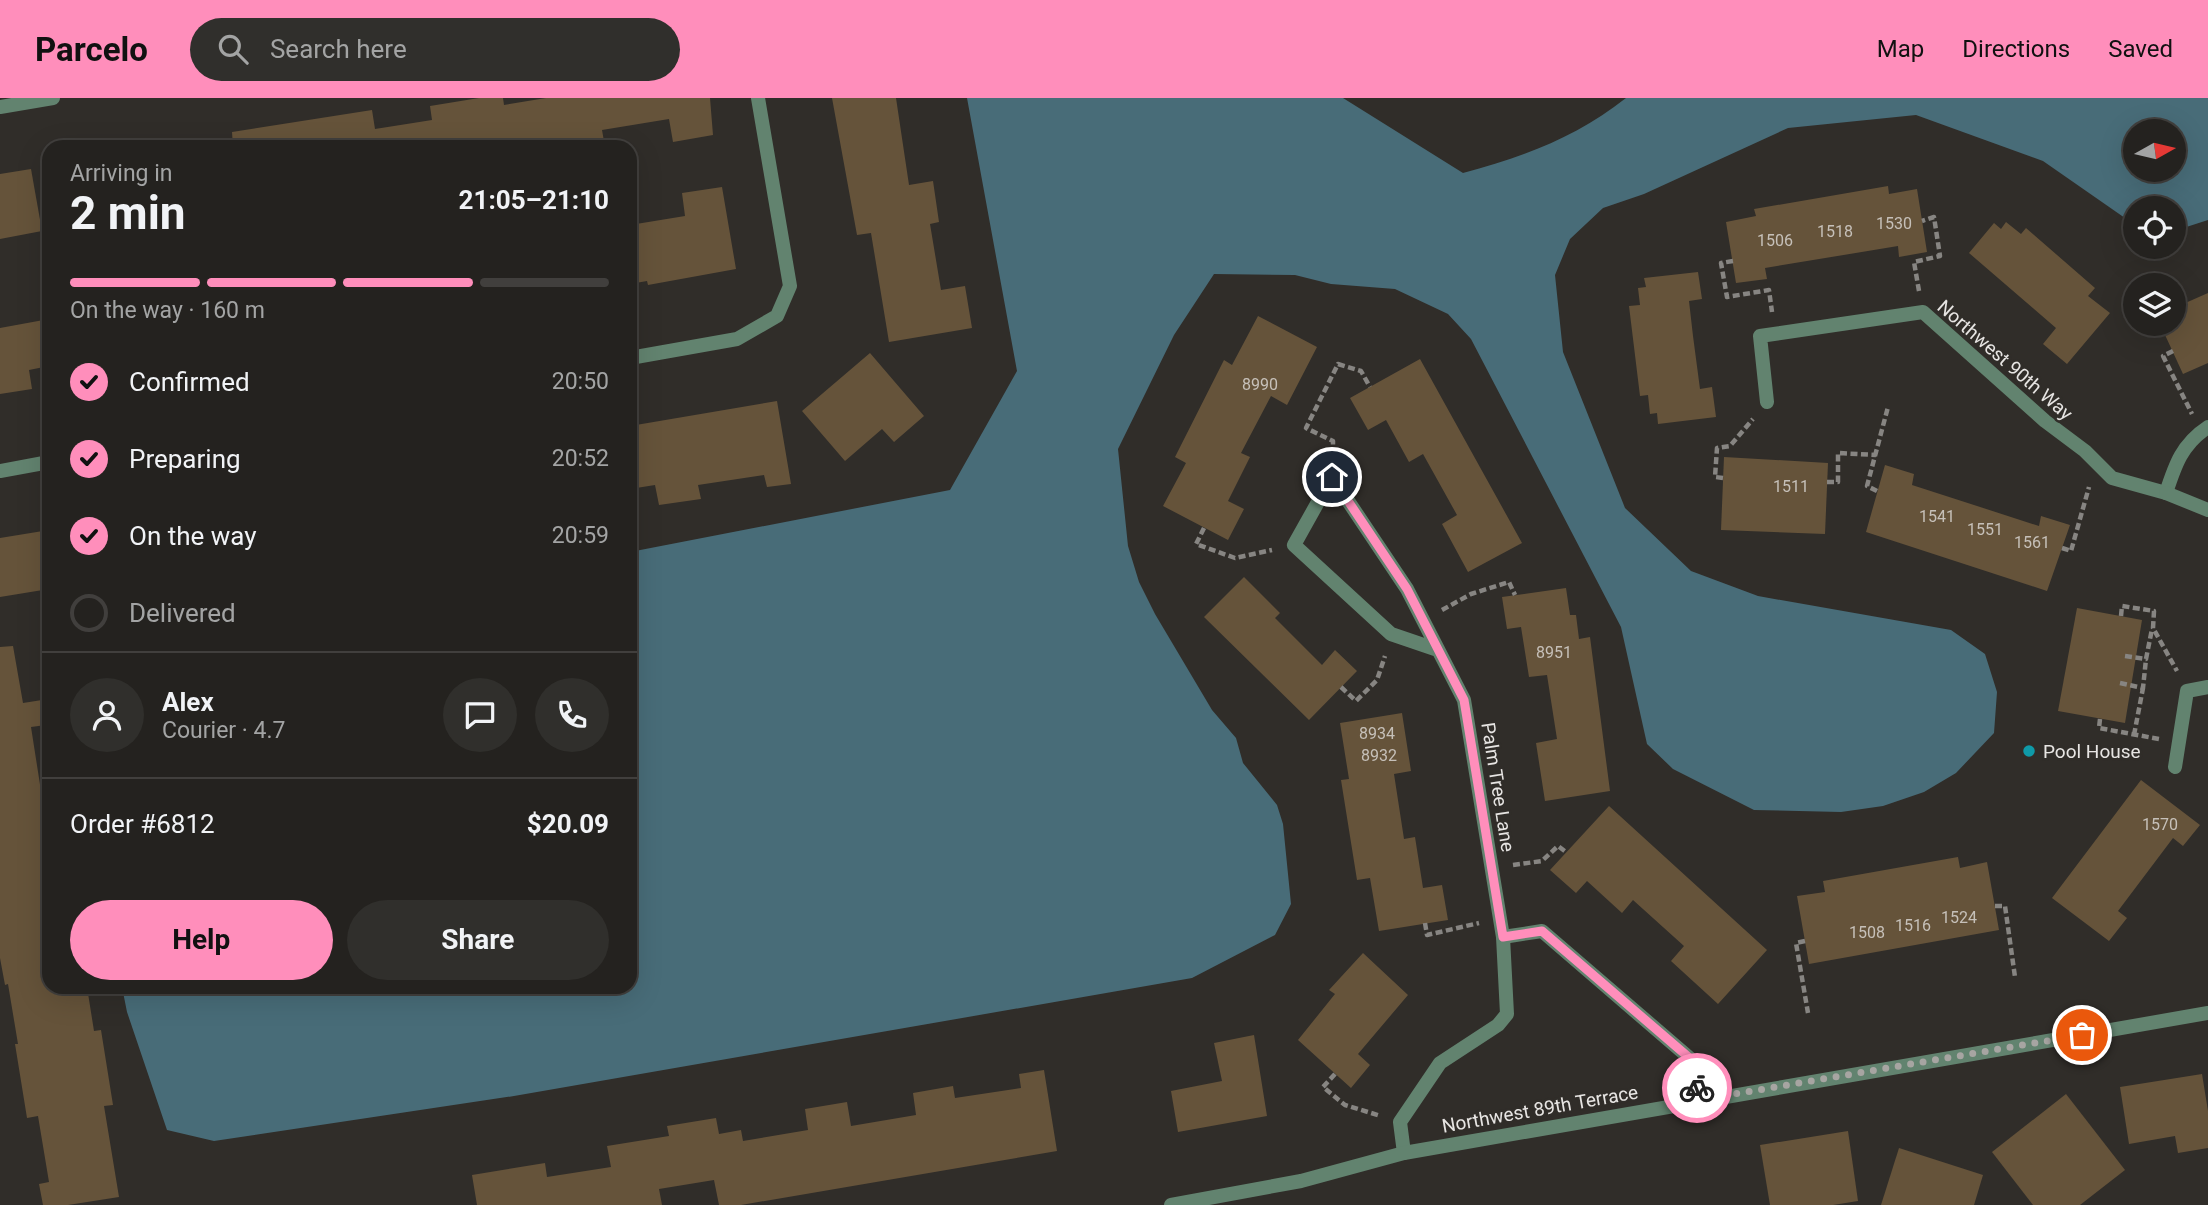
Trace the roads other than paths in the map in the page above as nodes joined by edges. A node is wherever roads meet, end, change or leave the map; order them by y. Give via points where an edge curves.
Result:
1 (53, 98) edge
2 (758, 98) edge
3 (0, 107) edge
4 (637, 357) edge
5 (1767, 402) road end
6 (2205, 429) edge
7 (42, 463) edge
8 (0, 471) edge
9 (2166, 493) junction
10 (2208, 510) edge
11 (1438, 650) junction
12 (2208, 687) edge
13 (2175, 767) dead end
14 (1503, 937) junction
15 (2208, 1013) edge
16 (1699, 1100) junction
17 (1404, 1153) junction
18 (1171, 1205) edge

1 - 3 street
2 - 4 street via 790,286 777,316 737,339
5 - 9 street, Northwest 90th Way via 1760,336 1923,312 2112,478
6 - 9 street via 2188,441
7 - 8 street
9 - 10 street, Northwest 90th Way
11 - 11 street, Palm Tree Lane via 1407,589 1332,477 1294,545 1391,635
11 - 14 street, Palm Tree Lane via 1464,700
12 - 13 street via 2188,691
14 - 16 street via 1542,931 1693,1061
14 - 17 street, Palm Tree Lane via 1507,1014 1498,1025 1440,1063 1400,1122
15 - 16 street, Northwest 89th Terrace
16 - 17 street, Northwest 89th Terrace
17 - 18 street, Northwest 89th Terrace via 1301,1181

